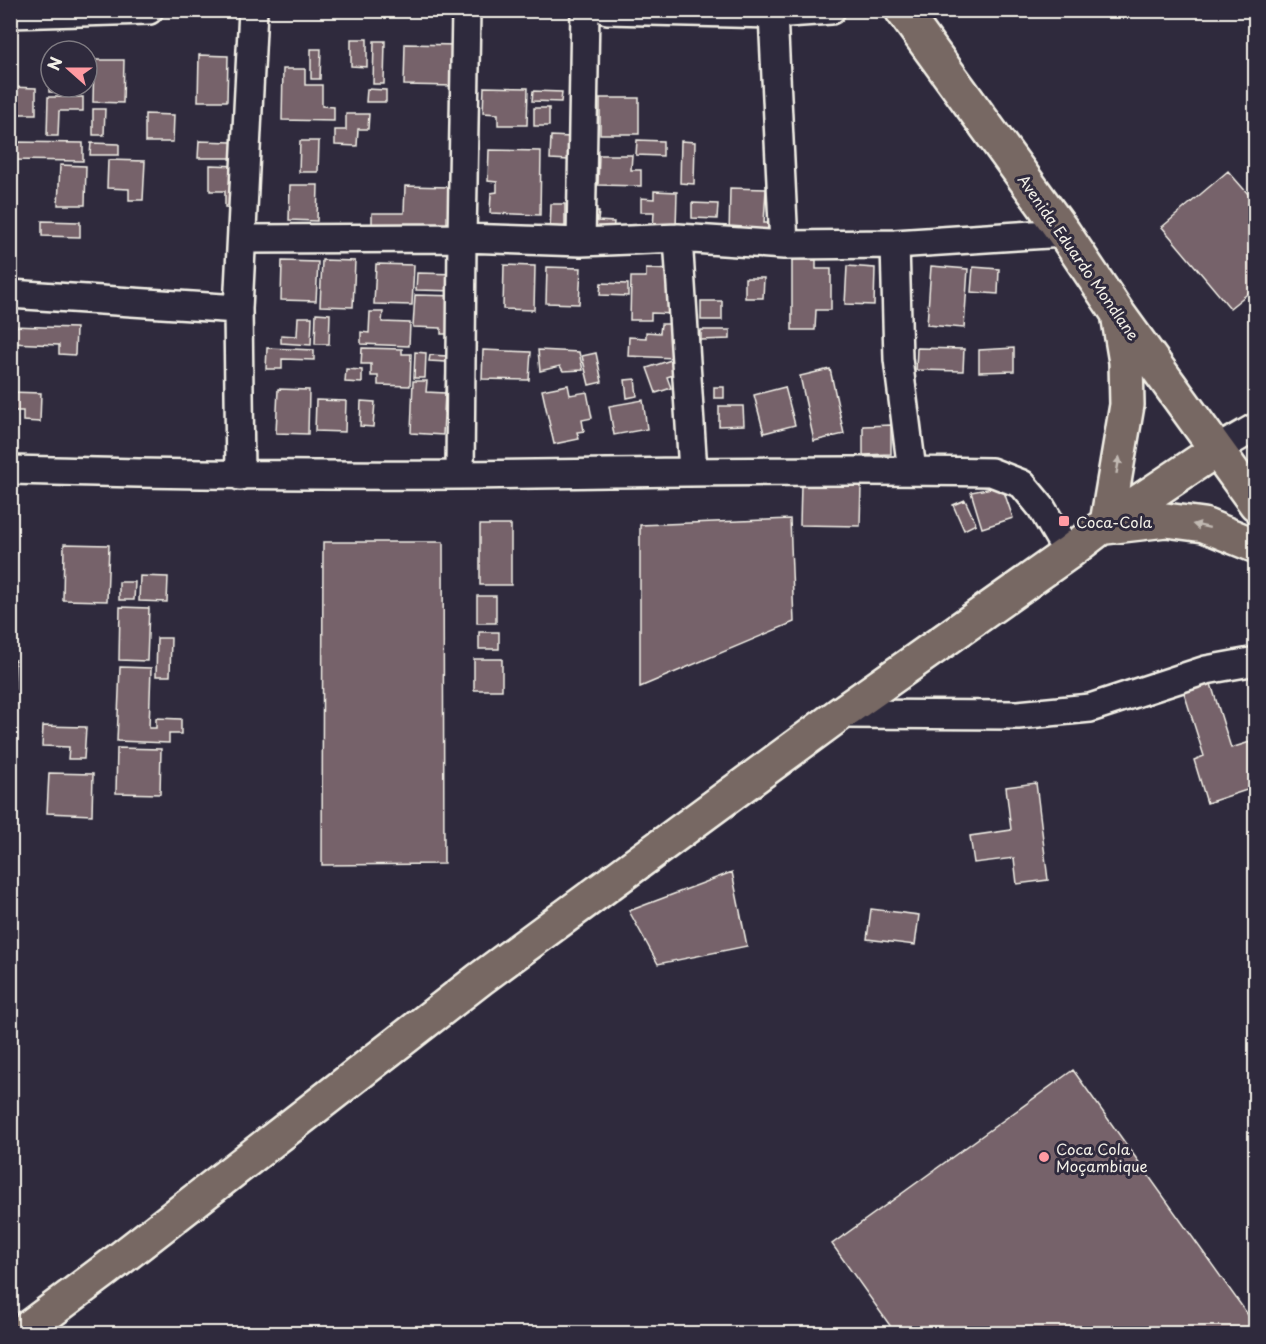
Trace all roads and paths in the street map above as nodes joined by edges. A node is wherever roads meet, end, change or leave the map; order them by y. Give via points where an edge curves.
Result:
1 (149, 10) edge
2 (253, 10) edge
3 (466, 10) edge
4 (585, 10) edge
5 (607, 10) edge
6 (831, 10) edge
7 (902, 10) edge
8 (10, 14) edge
9 (773, 14) junction
10 (1064, 233) junction
11 (462, 238) junction
12 (678, 238) junction
13 (242, 239) junction
14 (581, 242) junction
15 (896, 244) junction
16 (784, 245) junction
17 (10, 294) edge
18 (238, 309) junction
19 (1119, 315) junction
20 (1256, 427) edge
21 (1216, 450) junction
22 (10, 470) edge
23 (693, 471) junction
24 (912, 471) junction
25 (460, 475) junction
26 (240, 476) junction
27 (1256, 504) edge
28 (1104, 525) junction
29 (1256, 546) edge
30 (1068, 552) junction
31 (1256, 661) edge
32 (840, 714) junction
33 (20, 1334) edge

1 - 8 street
2 - 13 street
3 - 11 street
4 - 14 street
5 - 9 street
6 - 9 street
7 - 10 main road, Avenida Eduardo Mondlane
9 - 16 street
10 - 15 street
10 - 19 main road, Avenida Eduardo Mondlane
11 - 13 street
11 - 14 street
11 - 25 street
12 - 14 street
12 - 16 street
12 - 23 street
13 - 18 street
15 - 16 street
15 - 24 street via 898,358
17 - 18 street
18 - 26 street
19 - 21 main road, Avenida Eduardo Mondlane
28 -> 19 main road via 1127,405
20 - 21 street
21 - 27 main road, Avenida Eduardo Mondlane
21 - 28 main road
22 - 26 street
23 - 24 street
23 - 25 street
24 - 30 street via 991,472 1022,484
25 - 26 street
29 -> 28 main road via 1204,525 1166,520
28 - 30 main road
30 - 32 main road
31 - 32 street via 1206,670 1090,708 1018,715
32 - 33 main road via 480,979

